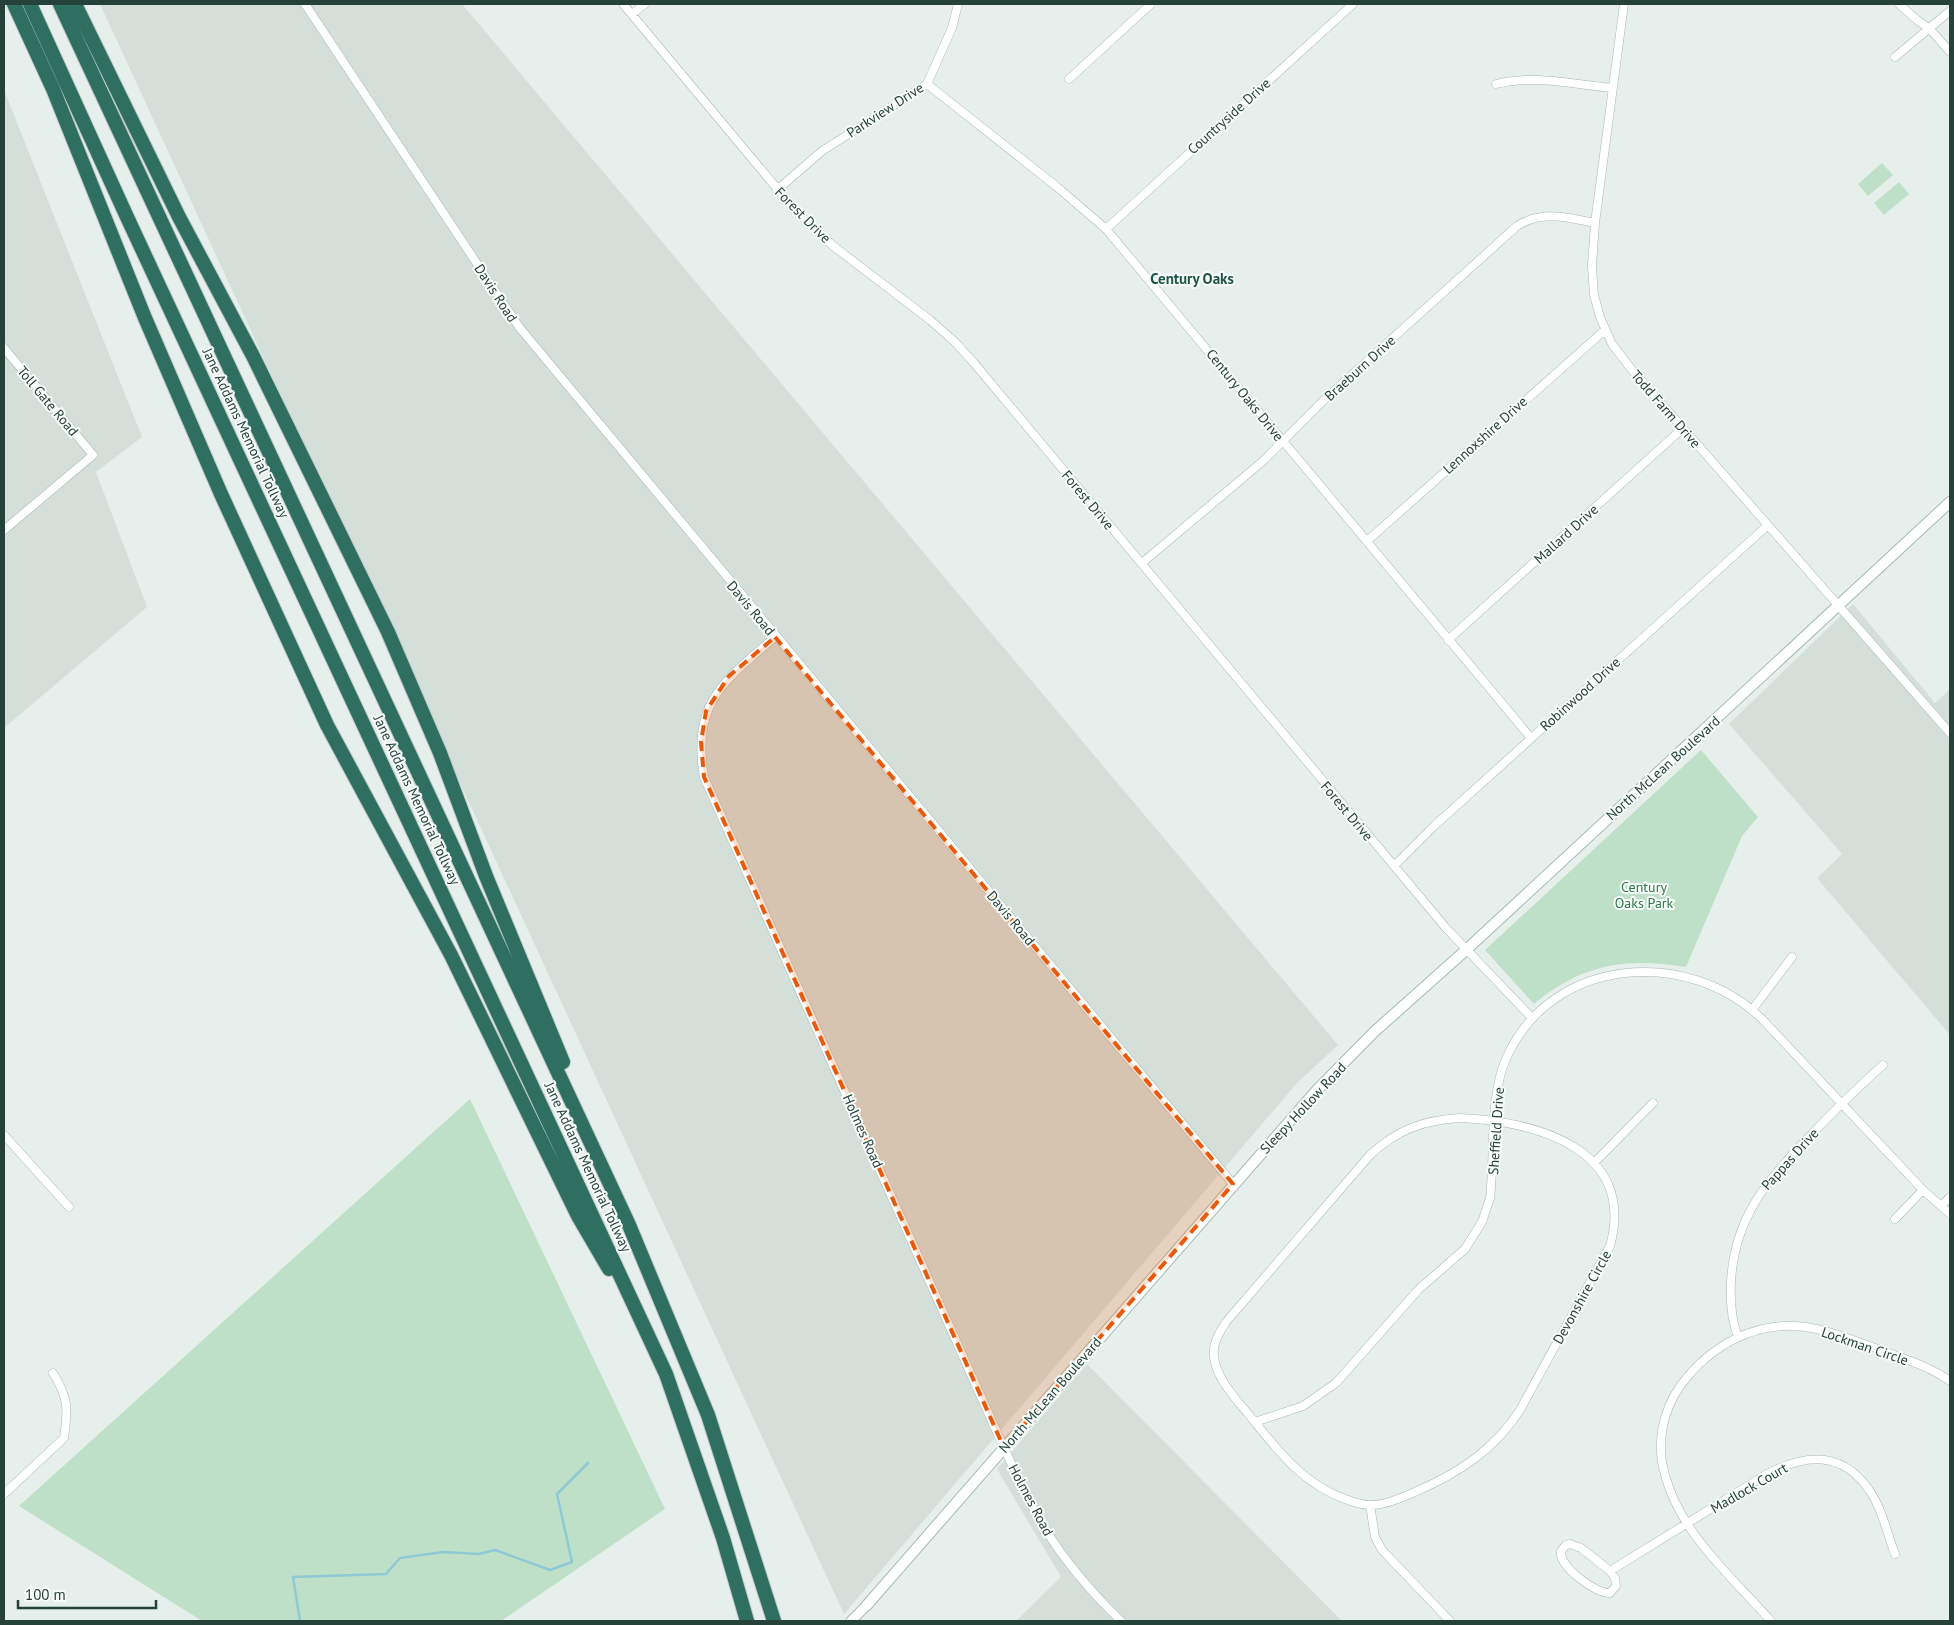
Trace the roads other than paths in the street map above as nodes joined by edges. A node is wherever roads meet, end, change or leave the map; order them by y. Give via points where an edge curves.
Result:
1 (14, 4) edge
2 (30, 4) edge
3 (60, 4) edge
4 (75, 4) edge
5 (305, 4) edge
6 (623, 4) edge
7 (645, 4) edge
8 (958, 4) edge
9 (1151, 4) edge
10 (1353, 4) edge
11 (1624, 4) edge
12 (1899, 4) edge
13 (1950, 11) edge
14 (632, 14) junction
15 (1930, 29) junction
16 (1950, 52) edge
17 (1895, 57) dead end
18 (1068, 79) dead end
19 (927, 84) junction
20 (1496, 84) dead end
21 (1613, 88) junction
22 (777, 190) junction
23 (1595, 223) junction
24 (1106, 229) junction
25 (1604, 330) junction
26 (4, 348) edge
27 (1683, 428) junction
28 (1282, 441) junction
29 (1950, 502) edge
30 (1768, 525) junction
31 (4, 530) edge
32 (1366, 541) junction
33 (1142, 564) junction
34 (1839, 606) junction
35 (775, 637) junction
36 (1448, 640) junction
37 (1950, 733) edge
38 (1532, 738) junction
39 (1394, 866) junction
40 (1466, 950) junction
41 (1792, 957) dead end
42 (1752, 1010) junction
43 (1532, 1018) junction
44 (1374, 1032) joint
45 (1883, 1065) dead end
46 (1842, 1103) junction
47 (1653, 1104) dead end
48 (1495, 1121) junction
49 (4, 1135) edge
50 (1594, 1163) junction
51 (1233, 1184) junction
52 (1924, 1190) junction
53 (1950, 1197) edge
54 (1941, 1206) junction
55 (69, 1207) dead end
56 (1950, 1214) edge
57 (1895, 1219) dead end
58 (629, 1225) junction
59 (1738, 1337) junction
60 (652, 1344) junction
61 (53, 1373) dead end
62 (1950, 1381) edge
63 (1255, 1422) junction
64 (1004, 1448) junction
65 (4, 1494) edge
66 (1370, 1505) junction
67 (1688, 1524) junction
68 (1895, 1554) dead end
69 (1610, 1571) junction
70 (867, 1605) joint
71 (747, 1621) edge
72 (774, 1621) edge
73 (851, 1621) edge
74 (1121, 1621) edge
75 (1450, 1621) edge
76 (1771, 1621) edge

1 - 60 highway via 53,88 202,450 327,725 451,955 578,1216
2 - 60 highway, Jane Addams Memorial Tollway
3 - 58 highway, Jane Addams Memorial Tollway
4 - 58 highway via 388,632
5 - 35 street, Davis Road via 518,327
6 - 14 street, Forest Drive
7 - 14 street
8 - 19 street, Parkview Drive via 952,28
9 - 18 street
10 - 24 street, Countryside Drive
11 - 21 street, Todd Farm Drive
12 - 15 street
13 - 15 street
14 - 22 street, Forest Drive
15 - 16 street
15 - 17 street
19 - 22 street, Parkview Drive via 822,151
19 - 24 street, Century Oaks Drive
20 - 21 street via 1514,79
21 - 23 street, Todd Farm Drive
22 - 33 street, Forest Drive via 818,233 955,342
23 - 25 street, Todd Farm Drive via 1592,252 1594,295
23 - 28 street, Braeburn Drive via 1551,215 1517,226
24 - 28 street, Century Oaks Drive
25 - 27 street, Todd Farm Drive via 1620,355
25 - 32 street, Lennoxshire Drive
26 - 31 street, Toll Gate Road via 93,455
27 - 30 street, Todd Farm Drive
27 - 36 street, Mallard Drive
28 - 32 street, Century Oaks Drive
28 - 33 street, Braeburn Drive
29 - 34 main road, North McLean Boulevard
30 - 34 street, Todd Farm Drive
30 - 38 street, Robinwood Drive
32 - 36 street, Century Oaks Drive
33 - 39 street, Forest Drive
34 - 37 street, Todd Farm Drive
34 - 40 main road, North McLean Boulevard
35 - 51 street, Davis Road
35 - 64 street, Holmes Road via 729,676 706,711 700,742 704,777
36 - 38 street, Century Oaks Drive
38 - 39 street, Robinwood Drive
39 - 40 street, Forest Drive
40 - 43 street, Forest Drive
40 - 44 main road, North McLean Boulevard
41 - 42 street
42 - 43 street, Sheffield Drive via 1728,993 1694,979 1661,973 1628,973 1582,983
42 - 46 street, Sheffield Drive
43 - 48 street, Sheffield Drive via 1505,1061
44 - 51 main road, Sleepy Hollow Road
45 - 46 street, Pappas Drive
46 - 52 street, Sheffield Drive
46 - 59 street, Pappas Drive via 1771,1178 1744,1222 1735,1248 1731,1286 1732,1314
47 - 50 street
48 - 50 street, Devonshire Circle via 1544,1132
48 - 63 street, Sheffield Drive via 1489,1205 1465,1249 1419,1290 1329,1389 1303,1406
48 - 63 street, Devonshire Circle via 1438,1119 1412,1126 1385,1141 1358,1167 1226,1322 1217,1338 1214,1358 1228,1387
49 - 55 street
50 - 66 street, Devonshire Circle via 1607,1180 1614,1201 1616,1217 1610,1246 1520,1410 1503,1433 1464,1468 1404,1497
51 - 64 main road, North McLean Boulevard
52 - 54 street, Sheffield Drive
52 - 57 street
53 - 54 street
54 - 56 street, Sheffield Drive
58 - 72 highway, Jane Addams Memorial Tollway via 708,1414
59 - 62 street, Lockman Circle via 1789,1326 1817,1329 1917,1364
59 - 67 street, Lockman Circle via 1709,1356 1688,1376 1674,1397 1665,1420 1660,1442 1662,1466
60 - 71 highway, Jane Addams Memorial Tollway via 666,1374 723,1538
61 - 65 street via 65,1392 64,1438
63 - 66 street, Devonshire Circle via 1284,1458 1308,1480 1340,1497
64 - 70 main road, North McLean Boulevard
64 - 74 street, Holmes Road via 1037,1516 1056,1545 1089,1588
66 - 75 street via 1375,1537 1382,1550
67 - 68 street, Madlock Court via 1785,1465 1823,1458 1842,1464 1870,1490
67 - 69 street, Madlock Court
67 - 76 street, Lockman Circle
69 - 69 street via 1576,1545 1566,1545 1561,1551 1561,1559 1566,1566 1599,1592 1610,1593 1616,1586
70 - 73 street

